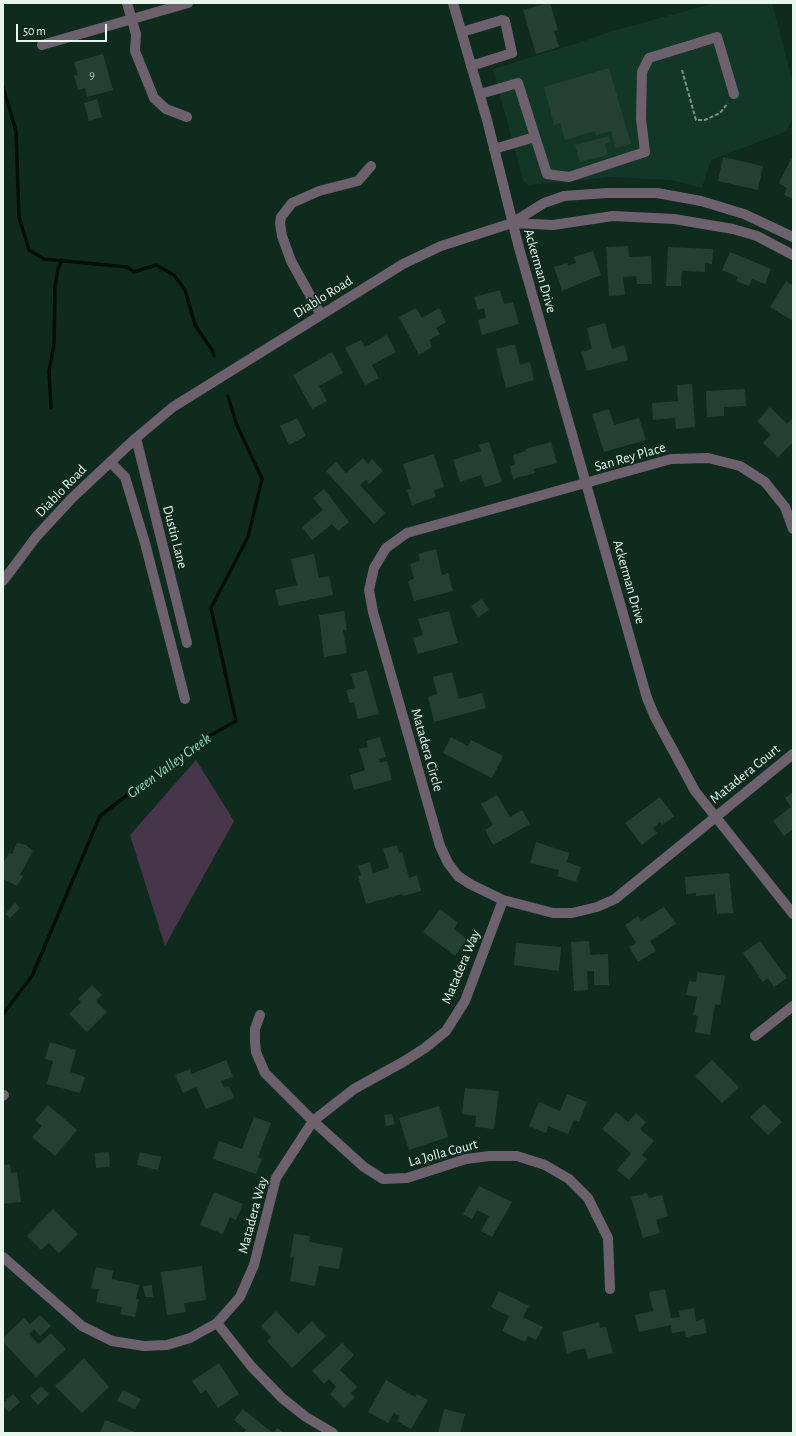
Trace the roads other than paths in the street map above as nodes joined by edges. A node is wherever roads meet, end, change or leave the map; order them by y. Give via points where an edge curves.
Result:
1 (127, 3) edge
2 (188, 3) edge
3 (453, 3) edge
4 (131, 19) junction
5 (462, 32) junction
6 (42, 45) dead end
7 (471, 66) junction
8 (480, 94) junction
9 (734, 94) road end
10 (187, 117) dead end
11 (535, 137) junction
12 (494, 149) junction
13 (371, 166) dead end
14 (512, 222) junction
15 (793, 237) edge
16 (793, 256) edge
17 (321, 315) junction
18 (136, 438) junction
19 (110, 462) junction
20 (587, 484) junction
21 (793, 529) edge
22 (3, 581) edge
23 (188, 642) dead end
24 (184, 700) dead end
25 (793, 754) edge
26 (715, 816) junction
27 (503, 900) junction
28 (793, 914) edge
29 (793, 1006) edge
30 (260, 1015) dead end
31 (755, 1036) dead end
32 (313, 1121) junction
33 (3, 1257) edge
34 (610, 1289) dead end
35 (217, 1323) junction
36 (333, 1433) edge

1 - 4 street
2 - 4 street
3 - 5 street
4 - 6 street
4 - 10 street via 136,34 135,51 154,98 166,109
5 - 7 street
5 - 7 street via 505,21 512,53
7 - 8 street
8 - 11 street via 518,83
8 - 12 street
9 - 11 street via 717,37 650,58 642,72 641,119 645,152 569,177 547,174
11 - 12 street
12 - 14 street
13 - 17 street via 358,181 319,191 292,203 282,217 282,236 291,261
14 - 15 street via 544,203 564,196 657,193 722,207
14 - 16 street via 553,225 613,216 674,219 733,229 757,236
14 - 17 street, Diablo Road via 442,246 403,264
14 - 20 street, Ackerman Drive
17 - 18 street, Diablo Road via 173,407
18 - 19 street, Diablo Road
18 - 23 street, Dustin Lane
19 - 22 street, Diablo Road via 36,537
19 - 24 street via 125,477 145,542
20 - 21 street, San Rey Place via 671,459 708,458 740,466 765,482 785,507
20 - 26 street, Ackerman Drive via 650,704 679,764 695,791
20 - 27 street, Matadera Circle via 407,533 386,548 374,568 369,590 373,612 440,846 458,876
25 - 26 street, Matadera Court
26 - 27 street, Matadera Circle via 615,899 597,907 572,913 553,913
26 - 28 street, Ackerman Drive
27 - 32 street, Matadera Way via 465,1001 446,1031 404,1062 354,1089
29 - 31 street
30 - 32 street, La Jolla Court via 255,1028 255,1042 260,1062 273,1082
32 - 34 street, La Jolla Court via 364,1167 382,1178 407,1178 466,1159 489,1156 518,1156 545,1165 569,1179 588,1198 608,1238
32 - 35 street, Matadera Way via 276,1178 254,1265 240,1297
33 - 35 street, Matadera Way via 82,1326 112,1341 144,1346 167,1345 190,1338
35 - 36 street via 251,1366 282,1398 306,1417

